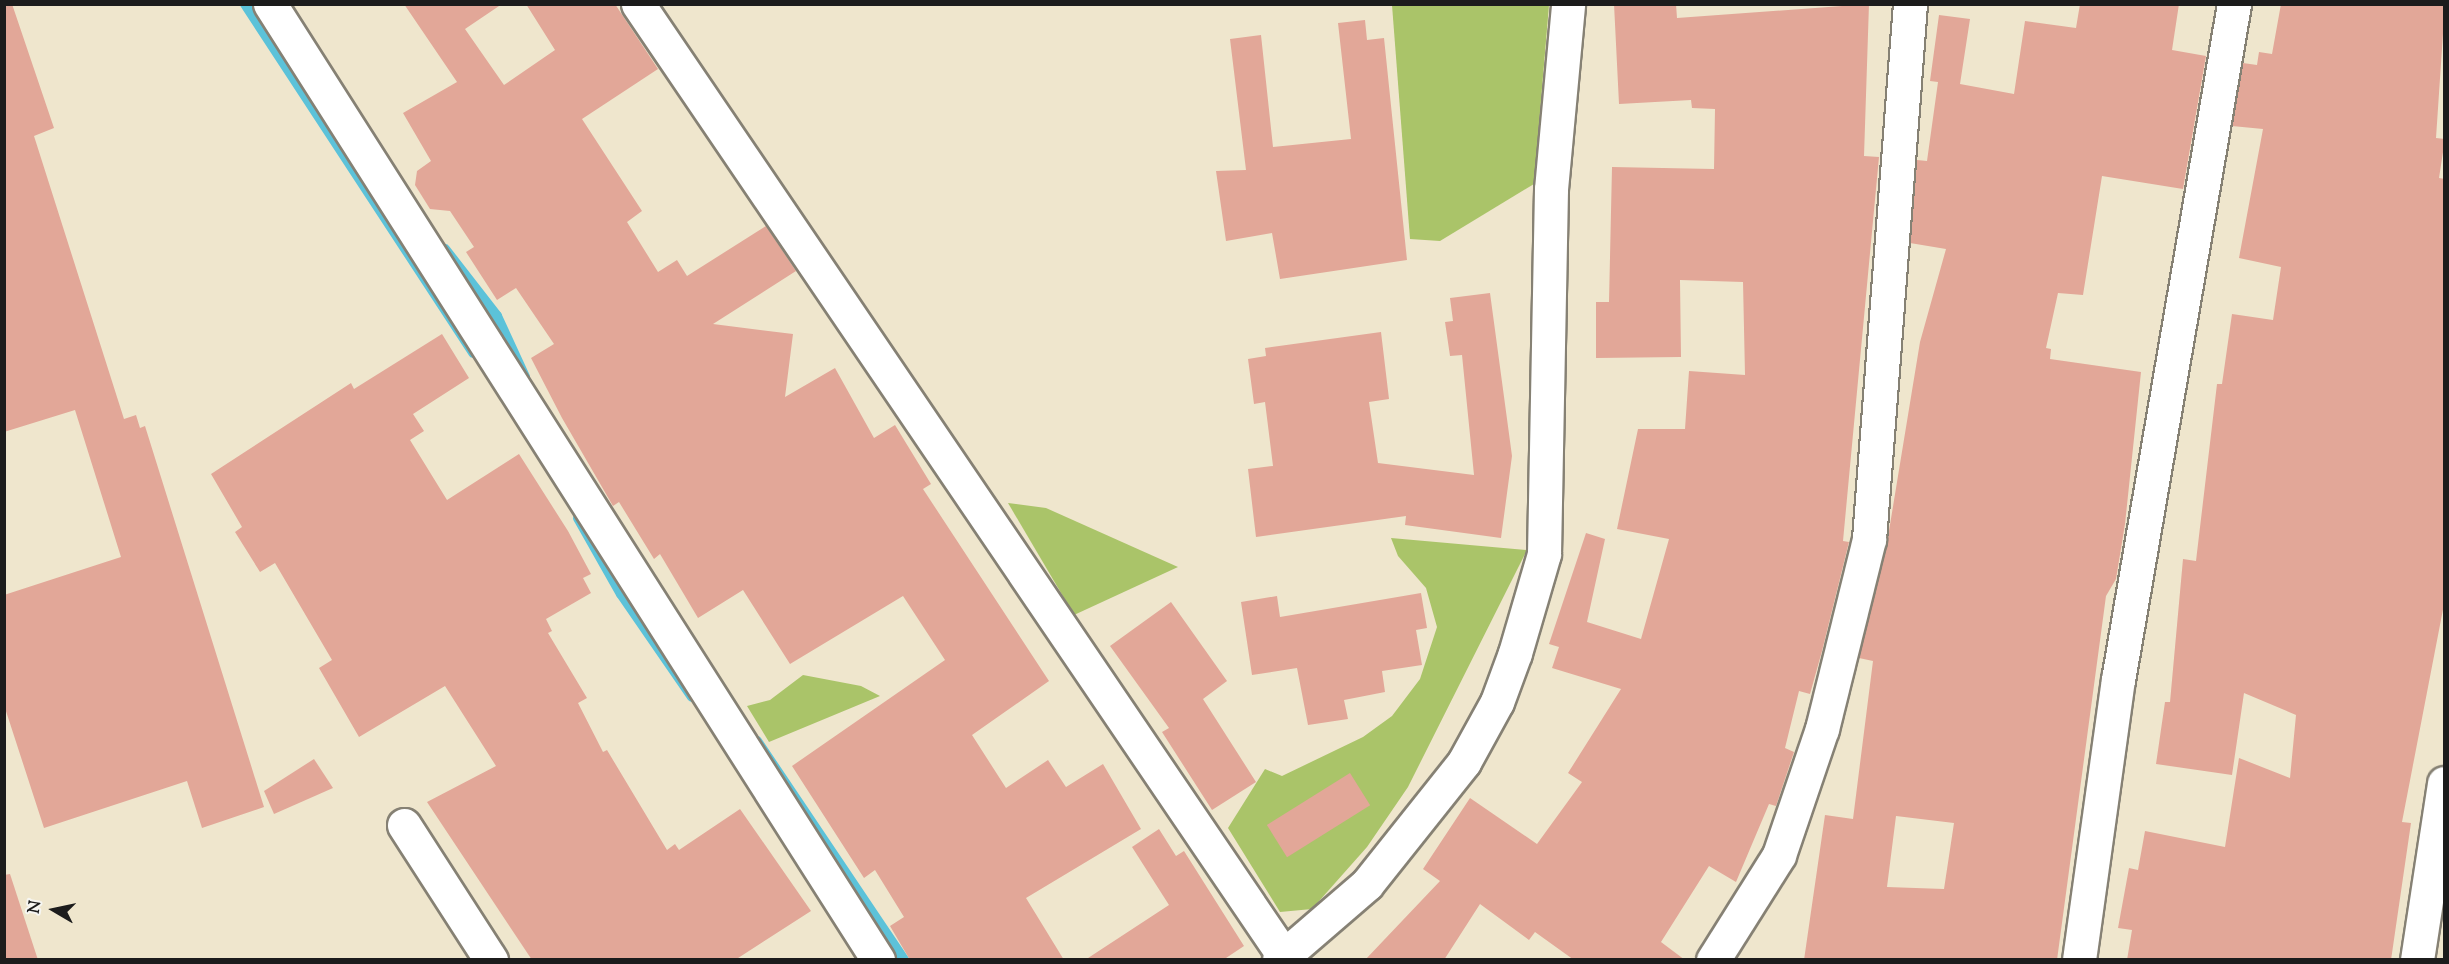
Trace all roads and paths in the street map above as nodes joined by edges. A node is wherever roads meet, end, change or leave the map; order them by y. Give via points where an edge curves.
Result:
1 (270, 4) edge
2 (638, 4) edge
3 (1568, 4) edge
4 (1910, 4) edge
5 (2234, 4) edge
6 (2445, 783) edge
7 (404, 825) dead end
8 (1281, 958) edge
9 (491, 960) edge
10 (878, 960) edge
11 (1713, 960) edge
12 (2079, 960) edge
13 (2417, 960) edge

1 - 10 street
2 - 8 street
3 - 8 street via 1551,189 1545,542 1538,576 1497,702 1464,762 1366,884
4 - 11 street via 1869,539 1822,729 1779,855
5 - 12 street via 2118,680
6 - 13 street
7 - 9 street

